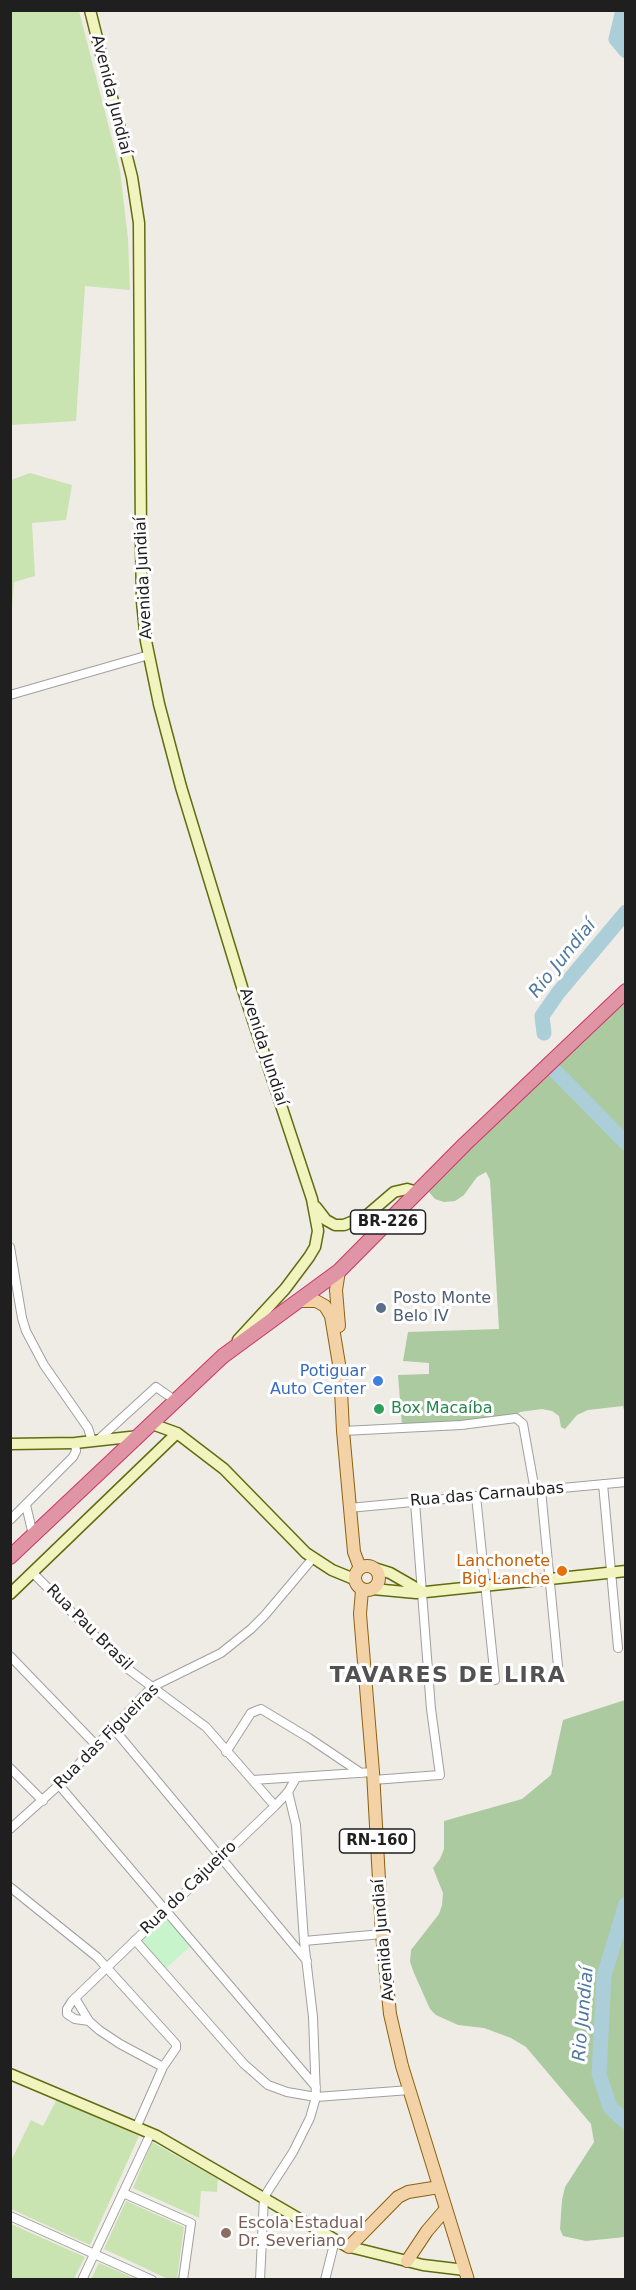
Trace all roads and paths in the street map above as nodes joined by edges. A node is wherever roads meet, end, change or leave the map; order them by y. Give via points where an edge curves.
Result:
1 (90, 10) edge
2 (149, 655) junction
3 (10, 695) edge
4 (626, 991) edge
5 (417, 1192) junction
6 (312, 1199) junction
7 (10, 1247) edge
8 (339, 1271) junction
9 (299, 1301) junction
10 (338, 1350) junction
11 (223, 1356) junction
12 (176, 1401) junction
13 (152, 1424) junction
14 (343, 1431) junction
15 (177, 1433) junction
16 (139, 1436) junction
17 (95, 1441) junction
18 (75, 1443) junction
19 (10, 1444) edge
20 (626, 1482) edge
21 (603, 1484) junction
22 (538, 1490) junction
23 (476, 1496) junction
24 (415, 1502) junction
25 (26, 1505) junction
26 (350, 1508) junction
27 (10, 1520) edge
28 (33, 1535) junction
29 (10, 1557) edge
30 (313, 1558) junction
31 (374, 1568) junction
32 (626, 1571) edge
33 (612, 1572) junction
34 (33, 1573) junction
35 (357, 1573) junction
36 (550, 1578) junction
37 (487, 1585) junction
38 (367, 1590) junction
39 (423, 1592) junction
40 (10, 1594) edge
41 (618, 1648) dead end
42 (10, 1656) edge
43 (558, 1666) dead end
44 (495, 1680) dead end
45 (152, 1687) junction
46 (113, 1728) junction
47 (97, 1746) junction
48 (226, 1752) junction
49 (10, 1768) edge
50 (369, 1775) junction
51 (296, 1778) junction
52 (253, 1780) junction
53 (59, 1785) junction
54 (288, 1792) junction
55 (43, 1801) junction
56 (274, 1806) junction
57 (10, 1829) edge
58 (220, 1858) junction
59 (10, 1887) edge
60 (166, 1911) junction
61 (382, 1934) junction
62 (135, 1940) junction
63 (304, 1941) junction
64 (308, 1962) junction
65 (106, 1968) junction
66 (77, 1997) junction
67 (89, 2021) junction
68 (163, 2067) junction
69 (10, 2074) edge
70 (316, 2087) junction
71 (410, 2090) junction
72 (316, 2097) junction
73 (137, 2126) junction
74 (151, 2133) junction
75 (439, 2187) junction
76 (123, 2193) junction
77 (264, 2197) junction
78 (446, 2210) junction
79 (10, 2216) edge
80 (335, 2240) junction
81 (349, 2247) junction
82 (94, 2254) junction
83 (407, 2261) junction
84 (467, 2275) edge
85 (82, 2280) edge
86 (152, 2280) edge
87 (183, 2280) edge
88 (260, 2280) edge
89 (325, 2280) edge

1 - 2 main road, Avenida Jundiaí via 132,177 139,223 141,561
2 - 3 street
2 - 6 main road, Avenida Jundiaí via 184,798
4 - 5 highway, BR-226
5 - 6 main road, Avenida Jundiaí via 394,1192 366,1216 344,1225 326,1220
5 - 8 highway, BR-226
6 - 11 main road, Avenida Jundiaí via 318,1231 315,1247 285,1289
7 - 17 street via 26,1331
8 - 9 highway, BR-226
8 - 10 main road
9 - 10 main road via 316,1301 328,1310
9 - 11 highway, BR-226
10 - 14 main road
11 - 12 highway, BR-226
12 - 13 highway, BR-226
12 - 17 street via 156,1387
13 - 15 main road
13 - 16 highway, BR-226
14 - 22 street via 516,1418 523,1424
14 - 26 main road
15 - 30 main road via 224,1469
15 - 34 main road
16 - 17 main road
16 - 28 highway, BR-226
17 - 18 main road
18 - 19 main road
18 - 25 street via 73,1457
20 - 21 street, Rua das Carnaubas
21 - 22 street, Rua das Carnaubas
21 - 33 street
22 - 23 street, Rua das Carnaubas
22 - 36 street
23 - 24 street, Rua das Carnaubas
23 - 37 street
24 - 26 street, Rua das Carnaubas
24 - 39 street
25 - 27 street
25 - 28 street
26 - 35 main road
28 - 29 highway, BR-226
30 - 35 main road via 332,1570
30 - 45 street, Rua das Figueiras via 265,1616 237,1642
31 - 35 main road via 367,1566
31 - 38 main road, RN-160 via 379,1578
31 - 39 main road
32 - 33 main road
33 - 36 main road
33 - 41 street
34 - 40 main road
34 - 45 street, Rua Pau Brasil
35 - 38 main road via 357,1586
36 - 37 main road
36 - 43 street
37 - 39 main road
37 - 44 street
38 - 39 main road
38 - 50 main road, Avenida Jundiaí / RN-160 via 360,1614
39 - 50 street via 440,1775
42 - 47 street
45 - 46 street, Rua das Figueiras
45 - 48 street, Rua Pau Brasil via 206,1727
46 - 47 street, Rua das Figueiras
46 - 58 street
47 - 53 street, Rua das Figueiras
48 - 50 street via 251,1713 261,1709
48 - 52 street, Rua Pau Brasil
49 - 55 street
50 - 51 street
50 - 61 main road, Avenida Jundiaí / RN-160
51 - 52 street
51 - 54 street, Rua do Cajueiro
52 - 56 street, Rua Pau Brasil
53 - 55 street, Rua das Figueiras
53 - 60 street
54 - 56 street, Rua do Cajueiro
54 - 63 street via 296,1825
55 - 57 street, Rua das Figueiras
56 - 58 street, Rua do Cajueiro
58 - 60 street, Rua do Cajueiro
58 - 64 street
59 - 65 street via 90,1950
60 - 62 street, Rua do Cajueiro
60 - 70 street
61 - 63 street
61 - 71 main road, Avenida Jundiaí / RN-160 via 394,2037
62 - 65 street, Rua do Cajueiro
62 - 72 street via 252,2073 276,2088
63 - 64 street
64 - 70 street
65 - 66 street, Rua do Cajueiro
65 - 68 street via 175,2043 176,2048
66 - 67 street
66 - 67 street, Rua do Cajueiro via 67,2014
67 - 68 street via 114,2041
68 - 73 street
69 - 73 main road
70 - 72 street
71 - 72 street
71 - 75 main road, Avenida Jundiaí / RN-160
72 - 77 street via 293,2152
73 - 74 main road
74 - 76 street
74 - 77 main road
75 - 78 main road, Avenida Jundiaí / RN-160
75 - 81 main road via 398,2197
76 - 82 street
76 - 87 street via 191,2223
77 - 80 main road
77 - 88 street
78 - 83 main road
78 - 84 main road, Avenida Jundiaí / RN-160
79 - 82 street
80 - 81 main road
80 - 89 street
81 - 83 main road
82 - 85 street
82 - 86 street
83 - 84 main road

